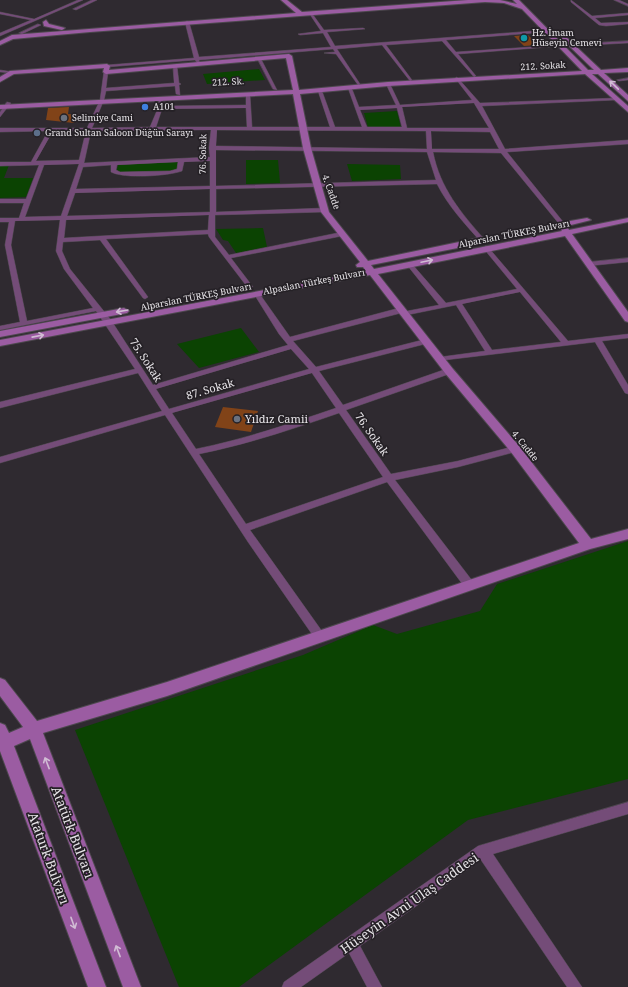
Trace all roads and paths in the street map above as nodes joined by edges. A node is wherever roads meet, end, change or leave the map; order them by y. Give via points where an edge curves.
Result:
1 (81, 0) edge
2 (95, 0) edge
3 (284, 0) edge
4 (448, 0) edge
5 (482, 0) edge
6 (488, 0) edge
7 (516, 0) edge
8 (524, 0) edge
9 (579, 0) edge
10 (616, 0) edge
11 (628, 5) edge
12 (303, 7) edge
13 (524, 8) junction
14 (296, 11) junction
15 (67, 12) dead end
16 (0, 13) edge
17 (301, 14) junction
18 (628, 14) edge
19 (53, 18) dead end
20 (591, 18) junction
21 (35, 20) junction
22 (546, 21) dead end
23 (46, 22) junction
24 (187, 22) junction
25 (628, 23) edge
26 (63, 28) junction
27 (363, 29) dead end
28 (18, 30) junction
29 (546, 31) junction
30 (556, 31) dead end
31 (0, 32) edge
32 (325, 32) junction
33 (47, 34) junction
34 (300, 34) dead end
35 (0, 36) edge
36 (561, 36) dead end
37 (12, 37) junction
38 (372, 38) dead end
39 (443, 39) junction
40 (628, 42) edge
41 (0, 44) edge
42 (377, 44) junction
43 (383, 44) junction
44 (572, 45) junction
45 (560, 46) junction
46 (334, 48) junction
47 (337, 52) junction
48 (454, 53) junction
49 (289, 56) junction
50 (258, 59) junction
51 (197, 61) junction
52 (590, 63) junction
53 (579, 64) junction
54 (175, 66) junction
55 (609, 68) junction
56 (107, 69) junction
57 (628, 69) edge
58 (598, 70) junction
59 (0, 71) edge
60 (574, 71) junction
61 (586, 71) junction
62 (12, 72) junction
63 (474, 76) junction
64 (458, 79) junction
65 (628, 79) edge
66 (0, 80) edge
67 (410, 80) junction
68 (619, 80) dead end
69 (179, 84) junction
70 (358, 84) junction
71 (388, 84) junction
72 (275, 89) junction
73 (350, 89) junction
74 (104, 90) junction
75 (296, 90) junction
76 (320, 91) junction
77 (178, 94) junction
78 (248, 95) junction
79 (628, 99) edge
80 (161, 100) junction
81 (616, 100) junction
82 (101, 102) junction
83 (0, 103) edge
84 (477, 103) junction
85 (5, 106) edge
86 (248, 106) junction
87 (398, 106) junction
88 (160, 108) junction
89 (357, 109) junction
90 (628, 110) edge
91 (0, 115) edge
92 (304, 128) junction
93 (333, 128) junction
94 (405, 128) junction
95 (88, 129) junction
96 (214, 129) junction
97 (250, 129) junction
98 (365, 129) junction
99 (428, 129) junction
100 (0, 130) edge
101 (51, 130) junction
102 (152, 130) junction
103 (492, 130) junction
104 (628, 142) edge
105 (212, 148) junction
106 (307, 148) junction
107 (428, 149) junction
108 (503, 151) junction
109 (212, 159) junction
110 (181, 160) junction
111 (81, 163) junction
112 (114, 163) junction
113 (0, 164) edge
114 (32, 164) junction
115 (42, 164) junction
116 (438, 182) junction
117 (316, 184) junction
118 (214, 188) junction
119 (72, 191) junction
120 (0, 201) edge
121 (29, 201) junction
122 (325, 210) junction
123 (213, 213) junction
124 (628, 214) edge
125 (63, 219) junction
126 (0, 220) edge
127 (12, 220) junction
128 (21, 220) junction
129 (628, 220) edge
130 (564, 228) junction
131 (211, 232) junction
132 (342, 234) junction
133 (102, 238) junction
134 (60, 240) junction
135 (484, 244) junction
136 (227, 257) junction
137 (628, 260) edge
138 (588, 264) junction
139 (410, 265) junction
140 (370, 267) junction
141 (254, 290) junction
142 (520, 290) junction
143 (145, 297) dead end
144 (458, 303) junction
145 (444, 306) junction
146 (99, 312) junction
147 (403, 312) junction
148 (627, 316) edge
149 (108, 322) junction
150 (24, 324) junction
151 (0, 328) edge
152 (0, 334) edge
153 (628, 336) edge
154 (597, 340) junction
155 (426, 341) junction
156 (0, 343) edge
157 (290, 343) junction
158 (567, 344) junction
159 (490, 353) junction
160 (440, 359) junction
161 (140, 370) junction
162 (314, 370) junction
163 (449, 371) junction
164 (151, 388) junction
165 (628, 391) edge
166 (0, 405) edge
167 (340, 408) junction
168 (168, 413) junction
169 (515, 449) junction
170 (194, 452) junction
171 (0, 460) edge
172 (389, 478) junction
173 (244, 528) junction
174 (628, 534) edge
175 (588, 545) junction
176 (470, 586) junction
177 (320, 637) junction
178 (0, 686) edge
179 (34, 729) junction
180 (2, 738) edge
181 (628, 808) edge
182 (483, 851) junction
183 (351, 944) junction
184 (97, 987) edge
185 (132, 987) edge
186 (289, 987) edge
187 (375, 987) edge
188 (575, 987) edge

1 - 21 street
2 - 15 street
3 - 14 main road
4 - 12 main road
5 - 6 main road
5 - 12 main road
5 - 13 main road via 500,1
7 - 13 main road
8 - 22 main road
9 - 20 street via 572,1
10 - 11 street
12 - 14 main road
12 - 17 main road
12 - 32 street
13 - 29 main road
14 - 17 main road
14 - 26 main road
16 - 21 street
17 - 24 main road
18 - 20 street
19 - 23 street
20 - 25 street via 603,25
21 - 28 street
23 - 26 main road via 50,27
23 - 28 street via 30,29
24 - 33 main road
24 - 51 street
26 - 28 main road
27 - 32 street
28 - 31 street
28 - 35 main road
28 - 37 main road
29 - 30 main road
29 - 39 street
29 - 45 main road
32 - 34 street
32 - 46 street
33 - 37 main road
33 - 41 main road
35 - 37 main road
36 - 44 main road
37 - 41 main road
38 - 42 street
39 - 43 street
39 - 48 street
40 - 44 street
42 - 43 street
42 - 46 street
43 - 67 street
44 - 52 main road
45 - 48 street
45 - 53 main road
46 - 47 street
46 - 51 street
47 - 49 street
47 - 70 street
48 - 63 street
49 - 50 main road
49 - 75 main road, 4. Cadde
50 - 51 main road
50 - 72 street
51 - 54 main road
51 - 56 street
52 - 55 main road
52 - 58 main road
53 - 60 main road
53 - 61 main road
54 - 56 main road
54 - 69 street
55 - 57 main road
55 - 58 main road
56 - 62 main road
56 - 74 street, 75. Sokak
57 - 58 main road, 212. Sokak
58 - 61 main road, 212. Sokak
79 -> 58 main road
59 - 62 street
60 - 61 main road
60 - 63 main road
61 - 64 main road, 212. Sokak
61 - 81 main road
62 - 66 main road
63 - 64 main road
64 - 67 main road, 212. Sk.
64 - 71 main road
64 - 84 street
65 - 68 street
67 - 70 main road, 212. Sk.
69 - 74 street
69 - 77 street
70 - 75 main road, 212. Sk.
71 - 73 main road
71 - 87 street
72 - 75 main road, 212. Sk.
72 - 77 main road, 212. Sk.
73 - 76 main road
73 - 89 street
74 - 82 street, 75. Sokak
75 - 76 main road
75 - 78 main road
75 - 92 main road, 4. Cadde
76 - 93 street
77 - 82 main road, 212. Sk.
78 - 80 main road
78 - 86 street
80 - 82 main road
80 - 88 street
81 - 84 street
81 - 90 main road
82 - 85 main road
82 - 95 street, 75. Sokak
83 - 85 main road
84 - 87 street
84 - 103 street
85 - 91 street
86 - 88 street
86 - 97 street
87 - 89 street
87 - 94 street
88 - 102 street
89 - 98 street
92 - 93 street
92 - 97 street
92 - 106 main road, 4. Cadde
93 - 98 street
94 - 98 street
94 - 99 street
95 - 101 street
95 - 102 street
95 - 111 street, 75. Sokak
96 - 97 street
96 - 102 street
96 - 105 street, 76. Sokak
99 - 103 street
99 - 107 street
100 - 101 street
101 - 114 street
103 - 108 street
104 - 108 street
105 - 106 street
105 - 109 street, 76. Sokak
106 - 107 street
106 - 117 main road, 4. Cadde
107 - 108 street
107 - 116 street
108 - 130 street
109 - 110 street
109 - 118 street, 76. Sokak
110 - 112 street
110 - 112 street via 180,170 171,173 119,174 113,171
111 - 112 street
111 - 115 street
111 - 119 street, 75. Sokak
113 - 114 street
114 - 115 street
115 - 121 street
116 - 117 street
116 - 135 street via 453,207
117 - 118 street
117 - 122 main road, 4. Cadde
118 - 119 street
118 - 123 street, 76. Sokak
119 - 125 street, 75. Sokak
120 - 121 street
121 - 128 street
122 - 123 street
122 - 132 main road, 4. Cadde
123 - 125 street
123 - 131 street, 76. Sokak
124 - 130 main road, Alparslan TÜRKEŞ Bulvarı
125 - 128 street
125 - 134 street, 75. Sokak
126 - 127 street
127 - 128 street
127 - 150 street via 8,245
129 - 130 main road, Alpaslan Türkeş Bulvarı
130 - 135 main road, Alpaslan Türkeş Bulvarı
130 - 138 main road
131 - 133 street
131 - 136 street, 76. Sokak
132 - 136 street
132 - 140 main road, 4. Cadde
133 - 134 street
133 - 143 street
134 - 146 street, 75. Sokak via 59,251 66,269
139 -> 135 main road, Alpaslan Türkeş Bulvarı
135 - 140 main road, Alparslan TÜRKEŞ Bulvarı
135 - 142 street
136 - 141 street, 76. Sokak
137 - 138 street
138 - 148 main road
139 - 140 main road, Alpaslan Türkeş Bulvarı
139 - 145 street
140 - 141 main road, Alpaslan Türkeş Bulvarı
140 - 147 main road, 4. Cadde
141 -> 146 main road, Alparslan TÜRKEŞ Bulvarı
141 - 149 main road, Alpaslan Türkeş Bulvarı
141 - 157 street, 76. Sokak
142 - 144 street
142 - 158 street
144 - 145 street
144 - 159 street
145 - 147 street
146 - 149 street, 75. Sokak
146 - 150 street
146 - 152 main road, Alparslan TÜRKEŞ Bulvarı
147 - 155 main road, 4. Cadde
147 - 157 street
156 -> 149 main road, Alpaslan Türkeş Bulvarı
149 - 161 street, 75. Sokak
150 - 151 street
153 - 154 street
154 - 158 street
154 - 165 street
155 - 160 main road, 4. Cadde
155 - 162 street, 87. Sokak
157 - 162 street, 76. Sokak
157 - 164 street
158 - 159 street
159 - 160 street
160 - 163 main road, 4. Cadde
161 - 164 street, 75. Sokak
161 - 166 street
162 - 167 street, 76. Sokak
162 - 168 street, 87. Sokak
163 - 167 street
163 - 169 main road, 4. Cadde
164 - 168 street, 75. Sokak
167 - 170 street via 256,438
167 - 172 street, 76. Sokak
168 - 170 street, 75. Sokak
168 - 171 street, 87. Sokak
169 - 172 street
169 - 175 main road, 4. Cadde
170 - 173 street, 75. Sokak
172 - 173 street
172 - 176 street, 76. Sokak
173 - 177 street, 75. Sokak
174 - 175 main road
175 - 176 main road
176 - 177 main road
177 - 179 main road via 167,689
178 - 179 main road, Atatürk Bulvarı
179 - 180 main road
185 -> 179 main road, Atatürk Bulvarı
180 -> 184 main road, Ataturk Bulvarı
181 - 182 street, Hüseyin Avni Ulaş Caddesi
182 - 183 street, Hüseyin Avni Ulaş Caddesi
182 - 188 street
183 - 186 street, Hüseyin Avni Ulaş Caddesi
183 - 187 street

